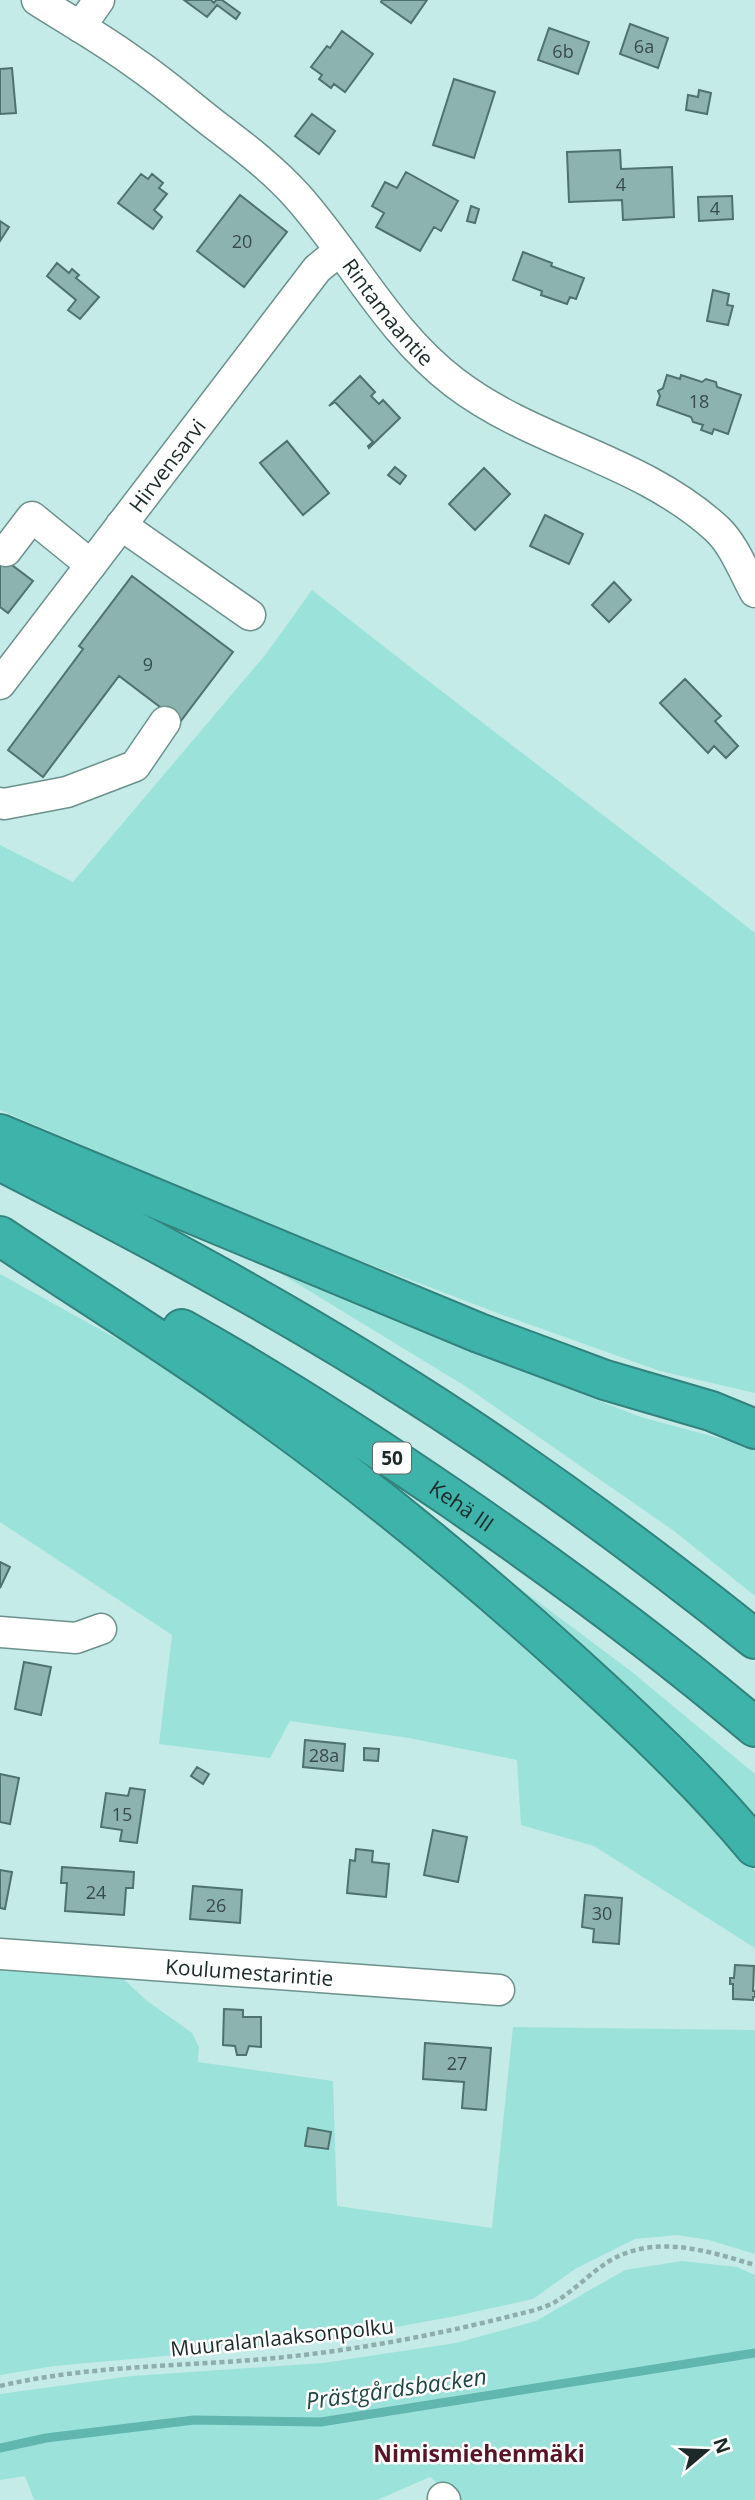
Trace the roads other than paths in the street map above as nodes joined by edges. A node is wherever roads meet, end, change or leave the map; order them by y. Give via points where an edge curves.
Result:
1 (37, 0) edge
2 (99, 0) edge
3 (80, 27) junction
4 (339, 251) junction
5 (121, 525) junction
6 (6, 551) dead end
7 (747, 554) edge
8 (91, 565) junction
9 (755, 592) edge
10 (250, 615) dead end
11 (3, 673) edge
12 (165, 722) dead end
13 (0, 803) edge
14 (0, 1134) edge
15 (0, 1161) edge
16 (0, 1235) edge
17 (711, 1411) junction
18 (755, 1411) edge
19 (755, 1429) edge
20 (101, 1629) dead end
21 (0, 1632) edge
22 (755, 1639) edge
23 (755, 1727) edge
24 (755, 1847) edge
25 (0, 1954) edge
26 (499, 1990) dead end

1 - 3 street, Rintamaantie
2 - 3 street
3 - 4 street, Rintamaantie via 136,63 255,156 297,196
4 - 5 street, Hirvensarvi via 317,269
4 - 7 street, Rintamaantie via 384,312 454,383 532,429 659,487
5 - 8 street, Hirvensarvi
5 - 10 street
6 - 8 street via 32,517
7 - 9 street, Rintamaantie
8 - 11 street, Hirvensarvi
12 - 13 street via 135,766 66,792
14 - 17 highway via 479,1333 605,1380
15 - 22 highway via 162,1244 416,1394 660,1563
16 - 23 highway, Kehä III / 50 via 243,1363 369,1442 609,1610
16 - 24 highway via 237,1394 360,1484 512,1609 632,1717
17 - 18 highway
17 - 19 highway
20 - 21 street via 76,1638
25 - 26 street, Koulumestarintie

